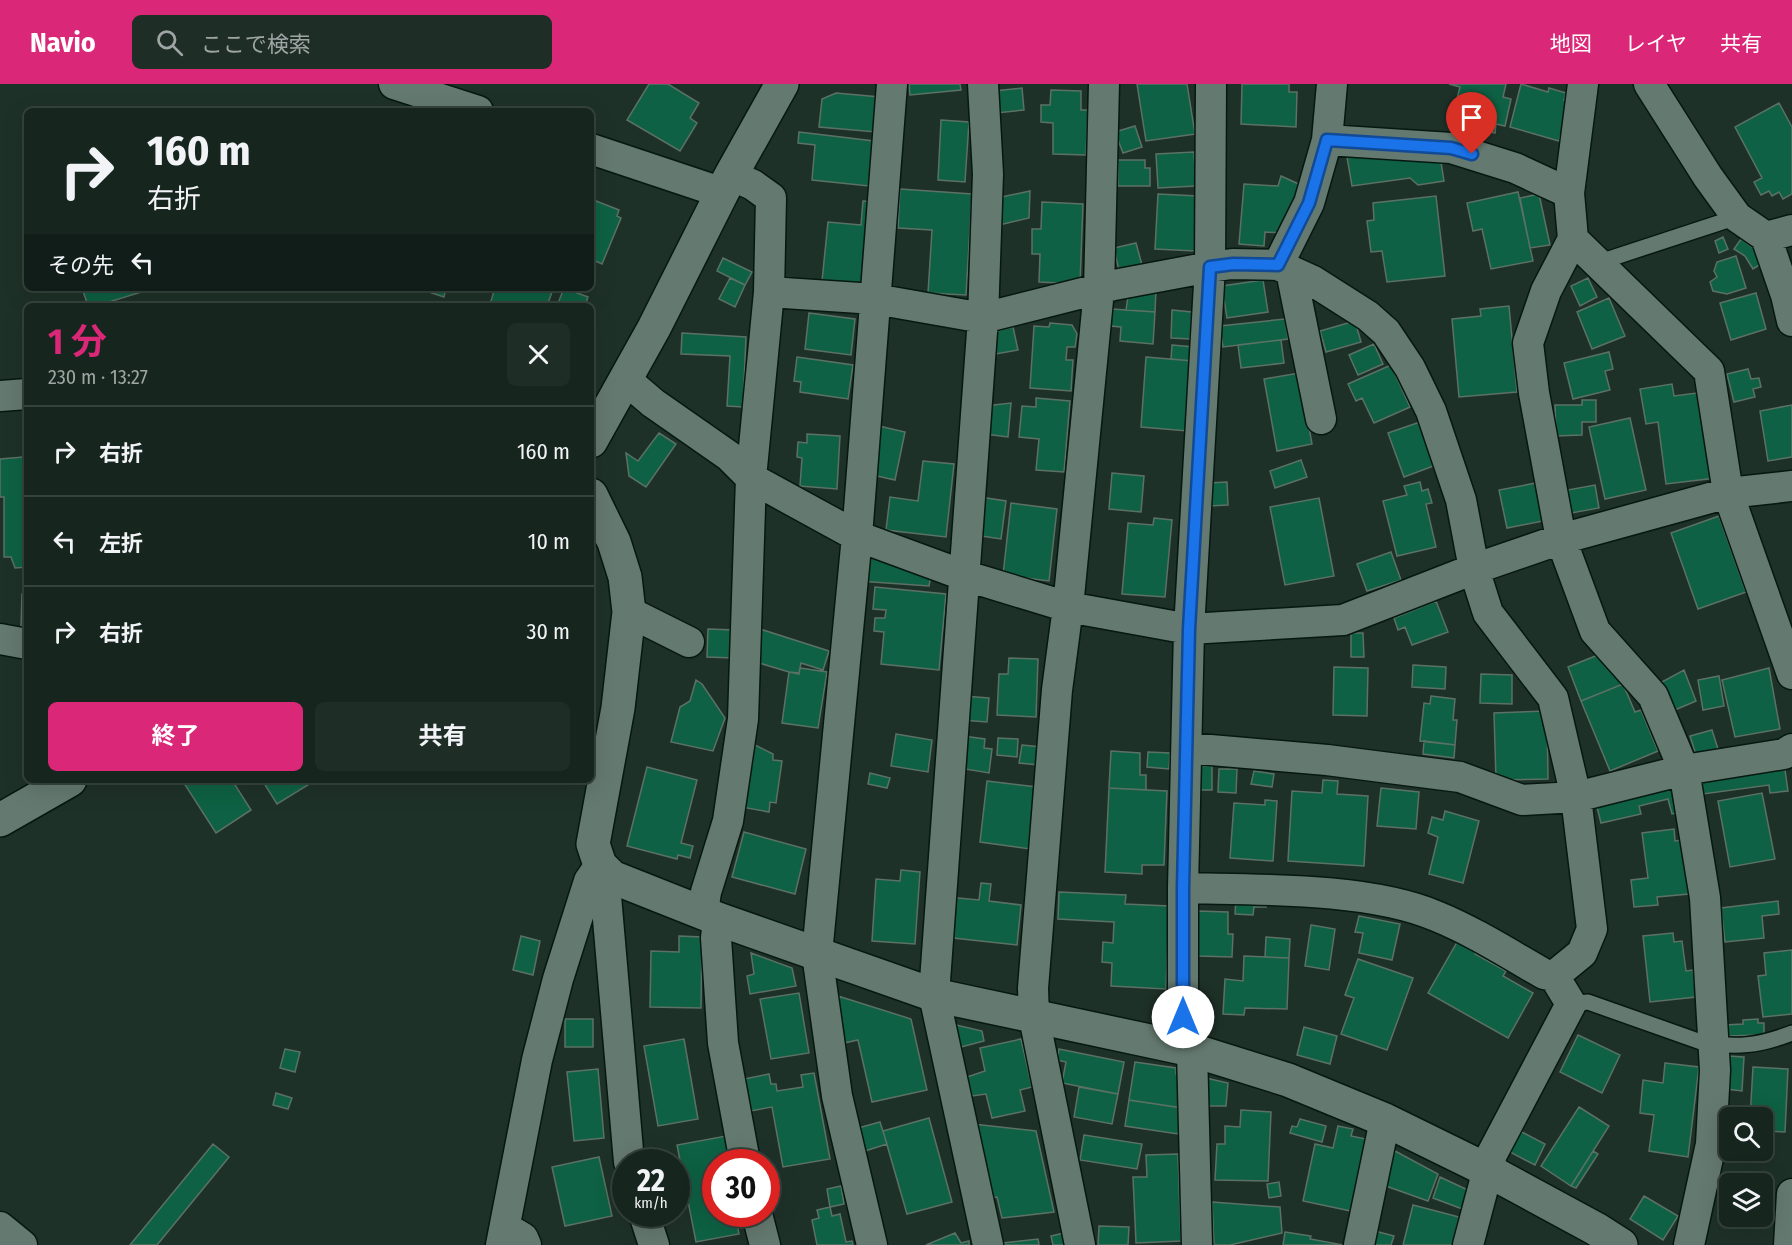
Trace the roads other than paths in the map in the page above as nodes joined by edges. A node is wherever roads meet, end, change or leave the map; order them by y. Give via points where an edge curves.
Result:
1 (394, 84) edge
2 (782, 84) edge
3 (892, 84) edge
4 (983, 84) edge
5 (1104, 84) edge
6 (1211, 84) edge
7 (1332, 84) edge
8 (1583, 84) edge
9 (1649, 84) edge
10 (469, 108) edge
11 (1327, 140) junction
12 (594, 150) edge
13 (727, 184) junction
14 (1569, 193) junction
15 (1737, 217) junction
16 (1779, 233) edge
17 (1573, 239) junction
18 (1600, 264) junction
19 (1210, 267) junction
20 (1285, 268) junction
21 (1099, 290) junction
22 (769, 292) junction
23 (875, 299) junction
24 (983, 318) junction
25 (1792, 321) edge
26 (626, 380) junction
27 (24, 394) edge
28 (0, 396) edge
29 (1321, 419) dead end
30 (594, 435) edge
31 (751, 478) junction
32 (1792, 486) edge
33 (1728, 493) junction
34 (594, 501) edge
35 (858, 536) junction
36 (1561, 538) junction
37 (1474, 569) junction
38 (963, 575) junction
39 (1068, 608) junction
40 (629, 612) junction
41 (1189, 629) junction
42 (0, 639) edge
43 (689, 642) dead end
44 (24, 643) edge
45 (1792, 674) edge
46 (1187, 748) junction
47 (1792, 749) edge
48 (1684, 770) junction
49 (65, 783) edge
50 (1576, 797) junction
51 (0, 820) edge
52 (606, 871) junction
53 (1183, 888) junction
54 (710, 916) junction
55 (817, 954) junction
56 (1554, 976) junction
57 (934, 995) junction
58 (1570, 1004) junction
59 (1034, 1017) junction
60 (1792, 1034) edge
61 (1714, 1044) junction
62 (1192, 1050) junction
63 (1385, 1120) junction
64 (627, 1149) edge
65 (743, 1149) edge
66 (1489, 1171) junction
67 (1792, 1194) edge
68 (0, 1227) edge
69 (648, 1227) edge
70 (760, 1227) edge
71 (511, 1239) edge
72 (1603, 1240) edge
73 (22, 1245) edge
74 (654, 1245) edge
75 (765, 1245) edge
76 (872, 1245) edge
77 (988, 1245) edge
78 (1080, 1245) edge
79 (1197, 1245) edge
80 (1359, 1245) edge
81 (1468, 1245) edge
82 (1689, 1245) edge
83 (1789, 1245) edge

1 - 10 street
2 - 13 street
3 - 23 street
4 - 24 street via 988,174
5 - 21 street
6 - 19 street
7 - 11 street
8 - 14 street
9 - 15 street
11 - 14 street via 1451,148 1515,168
11 - 20 street
12 - 13 street
13 - 22 street via 753,185 771,198
13 - 26 street
14 - 17 street
15 - 16 street
15 - 18 lane
16 - 25 street
17 - 18 street
17 - 36 street via 1546,291 1528,343
18 - 33 street via 1709,371
19 - 20 street via 1233,264
19 - 21 street
19 - 41 street
20 - 29 street
20 - 37 street via 1368,316 1386,332 1410,368 1431,411 1461,500
21 - 24 street
21 - 39 street
22 - 23 street
22 - 31 street
23 - 24 street
23 - 35 street
24 - 38 street
26 - 30 street
26 - 31 street via 729,456
27 - 28 street
31 - 35 street
31 - 54 street via 743,719 729,821 706,892
32 - 33 street
33 - 36 street
33 - 45 street
34 - 40 street via 614,542 625,577
35 - 38 street
35 - 55 street
36 - 37 street
36 - 48 street via 1595,631 1653,696
37 - 41 street via 1343,620
37 - 50 street via 1488,614 1554,698
38 - 39 street
38 - 57 street
39 - 41 street
39 - 59 street via 1056,702 1033,988
40 - 43 street
40 - 52 street via 618,708 593,844
41 - 46 street
42 - 44 street
46 - 50 street via 1460,777 1522,800
46 - 53 street
47 - 48 street via 1784,754
48 - 50 street
48 - 61 street via 1705,898
49 - 51 street
50 - 56 street via 1592,929 1582,952
52 - 54 street
52 - 64 street
52 - 71 street via 589,881 537,1060
53 - 56 street via 1329,894 1386,902 1435,915
53 - 62 street via 1183,1017
54 - 55 street
54 - 65 street via 716,938 723,1043
55 - 57 street
55 - 76 street via 837,1096
56 - 58 street
57 - 59 street
57 - 77 street
58 - 61 lane via 1588,1002
58 - 66 street via 1492,1154
59 - 62 street
59 - 78 street
60 - 61 lane via 1742,1047
61 - 82 street via 1711,1144
62 - 63 street via 1288,1080
62 - 79 street
63 - 66 street
63 - 80 street
66 - 72 street
66 - 81 street
67 - 83 street
68 - 73 street
69 - 74 street
70 - 75 street

